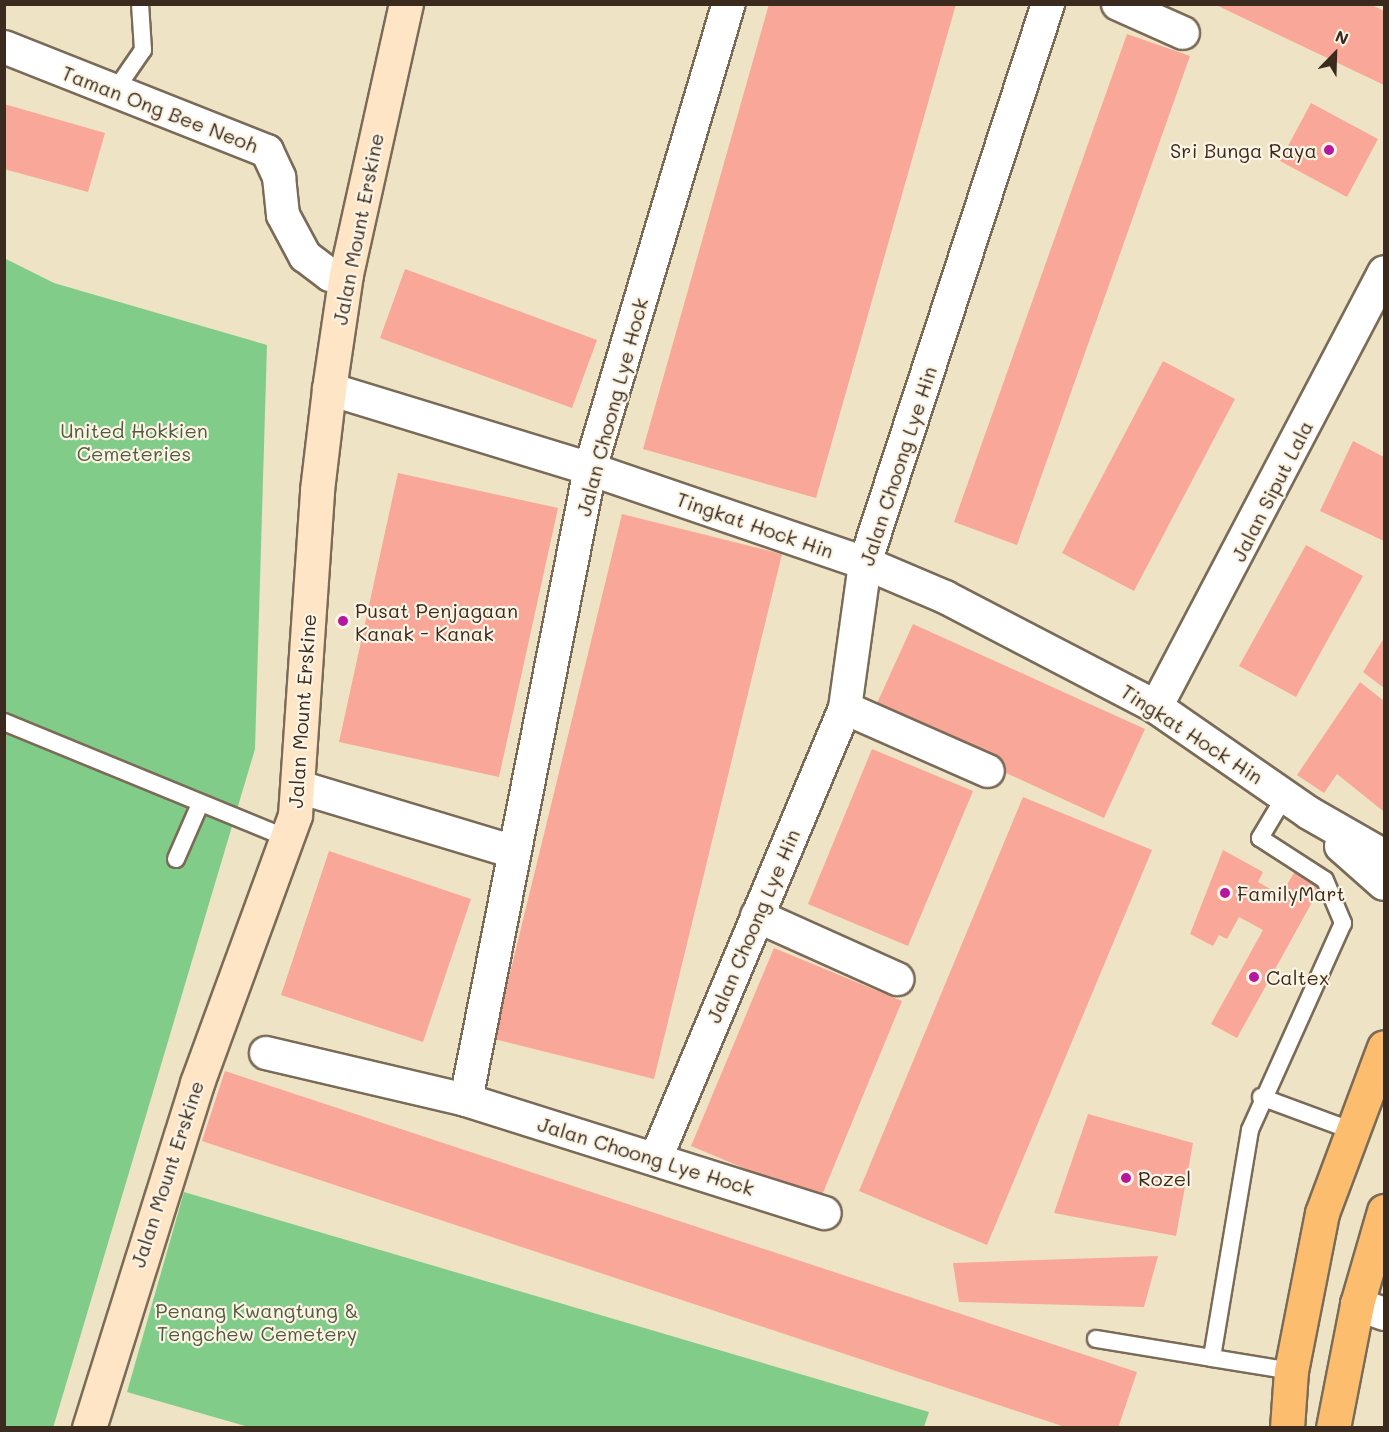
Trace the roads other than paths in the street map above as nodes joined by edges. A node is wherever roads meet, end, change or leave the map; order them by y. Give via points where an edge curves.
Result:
1 (140, 4) edge
2 (406, 4) edge
3 (729, 4) edge
4 (1048, 4) edge
5 (1118, 4) edge
6 (1183, 33) dead end
7 (4, 47) edge
8 (114, 92) junction
9 (1384, 273) edge
10 (346, 274) junction
11 (329, 390) junction
12 (590, 469) junction
13 (865, 563) junction
14 (1156, 707) junction
15 (845, 708) junction
16 (4, 722) edge
17 (988, 771) dead end
18 (300, 787) junction
19 (200, 804) junction
20 (1297, 805) junction
21 (289, 838) junction
22 (514, 852) junction
23 (1384, 856) edge
24 (177, 859) dead end
25 (1384, 884) edge
26 (757, 916) junction
27 (897, 979) dead end
28 (1384, 1047) edge
29 (266, 1053) dead end
30 (1261, 1096) junction
31 (466, 1100) junction
32 (1350, 1130) junction
33 (656, 1158) junction
34 (1384, 1210) edge
35 (825, 1213) dead end
36 (1371, 1309) edge
37 (1096, 1339) dead end
38 (1212, 1358) junction
39 (1291, 1371) junction
40 (89, 1428) edge
41 (1287, 1428) edge
42 (1333, 1428) edge

1 - 8 lane via 143,50
2 - 10 main road, Jalan Mount Erskine
3 - 12 street, Jalan Choong Lye Hock
4 - 13 street, Jalan Choong Lye Hin
5 - 6 street
7 - 8 street, Taman Ong Bee Neoh
8 - 10 street, Taman Ong Bee Neoh via 267,152 279,177 283,216 304,256 330,275
9 - 14 street, Jalan Siput Lala
10 - 11 main road, Jalan Mount Erskine
11 - 12 street, Tingkat Hock Hin
11 - 18 main road, Jalan Mount Erskine via 317,490
12 - 13 street, Tingkat Hock Hin
12 - 22 street, Jalan Choong Lye Hock
13 - 14 street, Tingkat Hock Hin via 1053,650
13 - 15 street, Jalan Choong Lye Hin
14 - 20 street, Tingkat Hock Hin
15 - 17 street
15 - 26 street, Jalan Choong Lye Hin
16 - 19 lane
18 - 21 main road, Jalan Mount Erskine
18 - 22 street
19 - 21 lane
19 - 24 lane
20 - 23 street, Tingkat Hock Hin
20 - 25 street, Tingkat Hock Hin
20 - 30 lane via 1260,838 1325,880 1343,923
21 - 40 main road, Jalan Mount Erskine via 197,1083
22 - 31 street, Jalan Choong Lye Hock
26 - 27 street
26 - 33 street, Jalan Choong Lye Hin
28 - 32 main road
29 - 31 street, Jalan Choong Lye Hock
30 - 32 lane
30 - 38 lane via 1232,1223
31 - 33 street, Jalan Choong Lye Hock
32 - 39 main road via 1322,1213
33 - 35 street, Jalan Choong Lye Hock
34 - 36 main road
36 - 42 main road
37 - 38 lane
38 - 39 lane
39 - 41 main road

